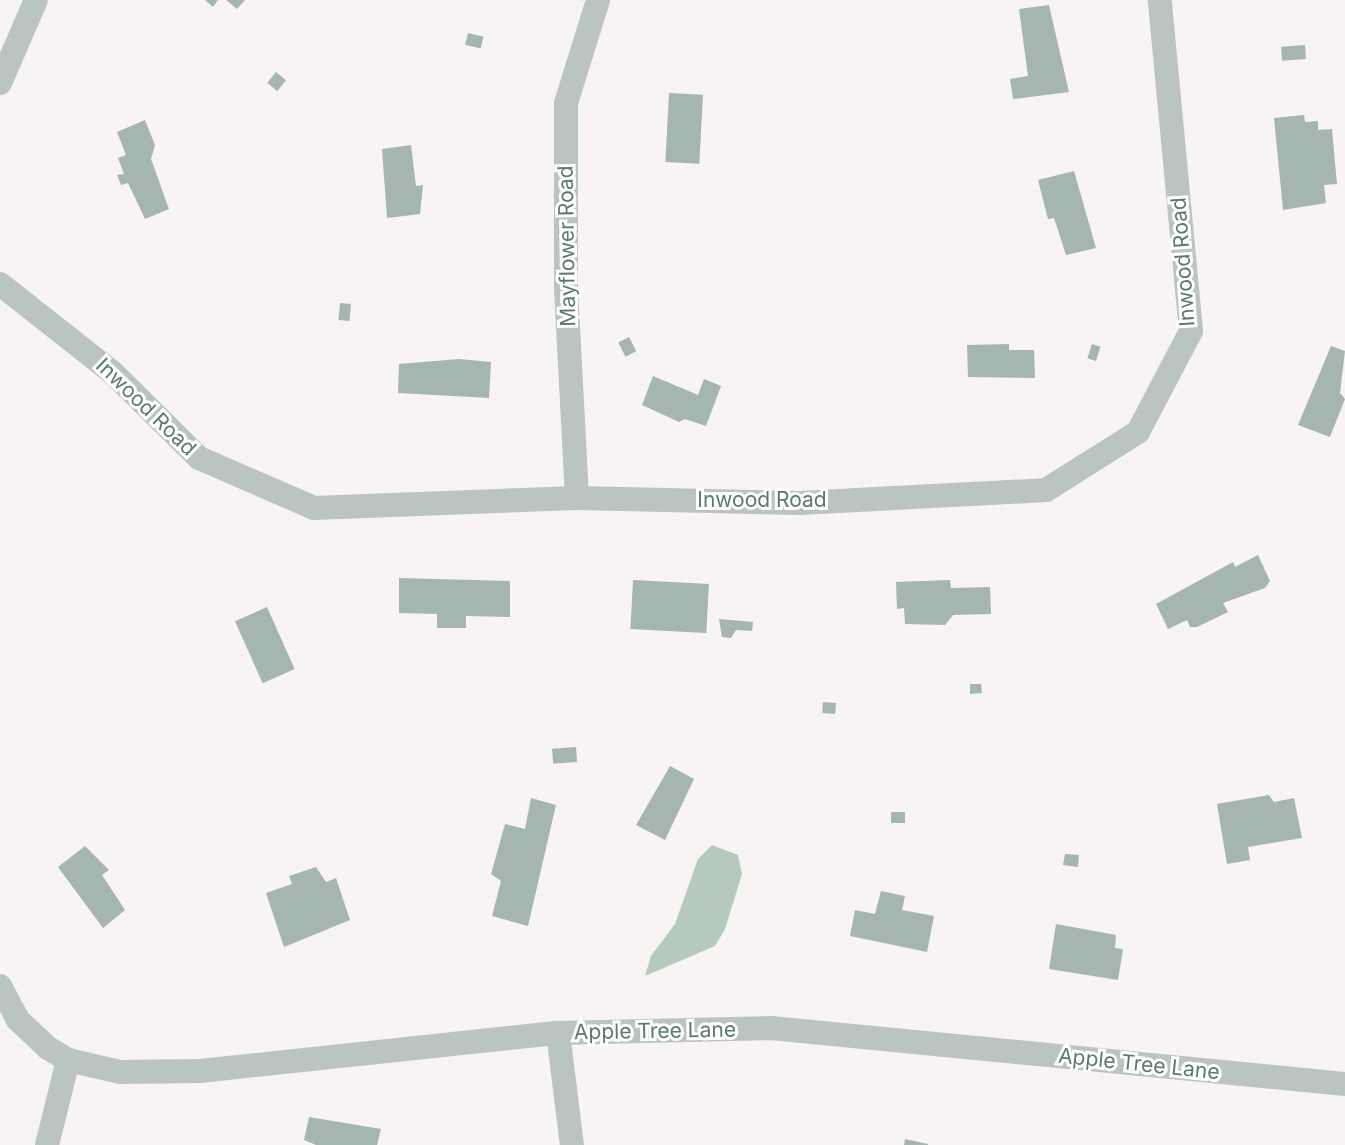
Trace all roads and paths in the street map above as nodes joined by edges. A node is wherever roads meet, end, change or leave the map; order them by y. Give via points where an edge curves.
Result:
1 (36, 0) edge
2 (598, 0) edge
3 (1161, 0) edge
4 (0, 83) edge
5 (0, 284) edge
6 (577, 498) junction
7 (0, 986) edge
8 (558, 1033) junction
9 (68, 1060) junction
10 (1345, 1084) edge
11 (47, 1145) edge
12 (572, 1145) edge

1 - 4 street
2 - 6 street, Mayflower Road via 566,103 566,286
3 - 6 street, Inwood Road via 1191,331 1138,432 1046,490 800,503
5 - 6 street, Inwood Road via 112,372 199,458 314,508
7 - 9 street, Apple Tree Lane via 18,1020
8 - 9 street, Apple Tree Lane via 200,1071 120,1072
8 - 10 street, Apple Tree Lane via 771,1028
8 - 12 street
9 - 11 street

